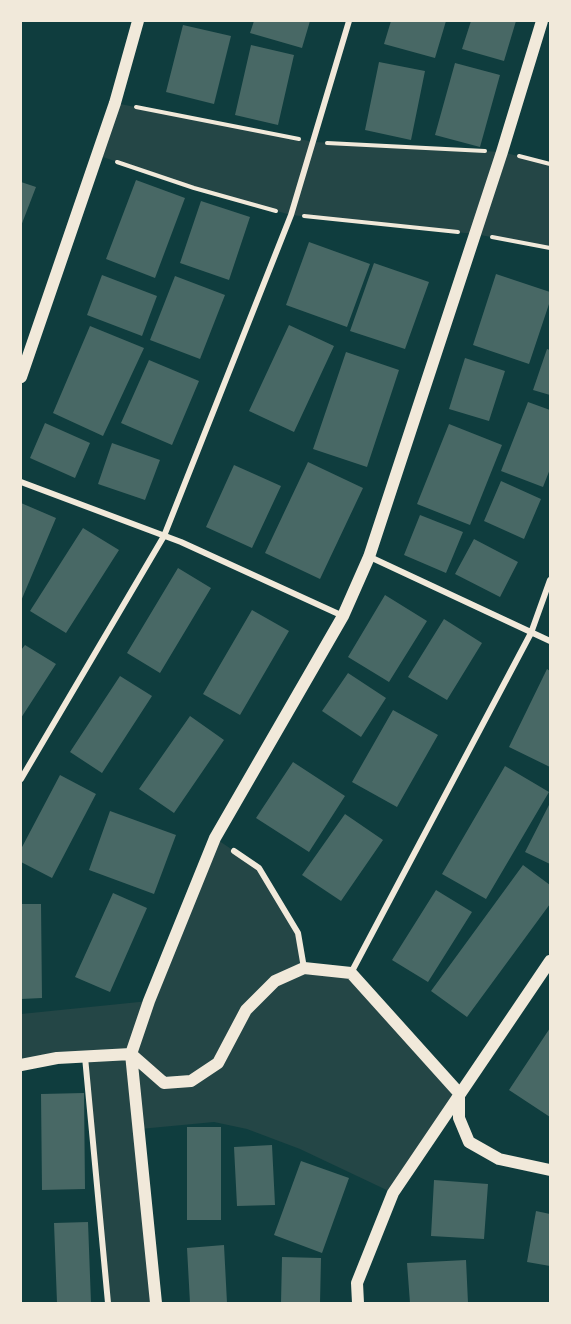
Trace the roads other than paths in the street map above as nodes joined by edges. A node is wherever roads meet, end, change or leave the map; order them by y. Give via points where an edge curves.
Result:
1 (138, 21) edge
2 (349, 21) edge
3 (542, 21) edge
4 (21, 377) edge
5 (21, 482) edge
6 (164, 536) junction
7 (369, 557) junction
8 (550, 580) edge
9 (343, 616) junction
10 (531, 633) junction
11 (550, 640) edge
12 (21, 779) edge
13 (234, 851) dead end
14 (550, 961) edge
15 (304, 968) junction
16 (351, 973) junction
17 (131, 1054) junction
18 (85, 1056) junction
19 (21, 1065) edge
20 (459, 1093) junction
21 (550, 1170) edge
22 (108, 1303) edge
23 (156, 1303) edge
24 (358, 1303) edge

1 - 4 main road via 115,103
2 - 6 street via 291,215
3 - 7 main road
5 - 6 street
6 - 9 street
6 - 12 street
7 - 9 main road
7 - 10 street
8 - 10 street
9 - 17 main road via 215,838 148,1001
10 - 11 street
10 - 16 street
13 - 15 street via 259,868 298,933
14 - 20 main road
15 - 16 main road
15 - 17 main road via 275,981 246,1010 218,1064 191,1081 165,1083
16 - 20 main road
17 - 18 main road
17 - 23 main road
18 - 19 main road
18 - 22 street
20 - 21 main road via 459,1118 469,1142 499,1159
20 - 24 main road via 393,1193 357,1283

